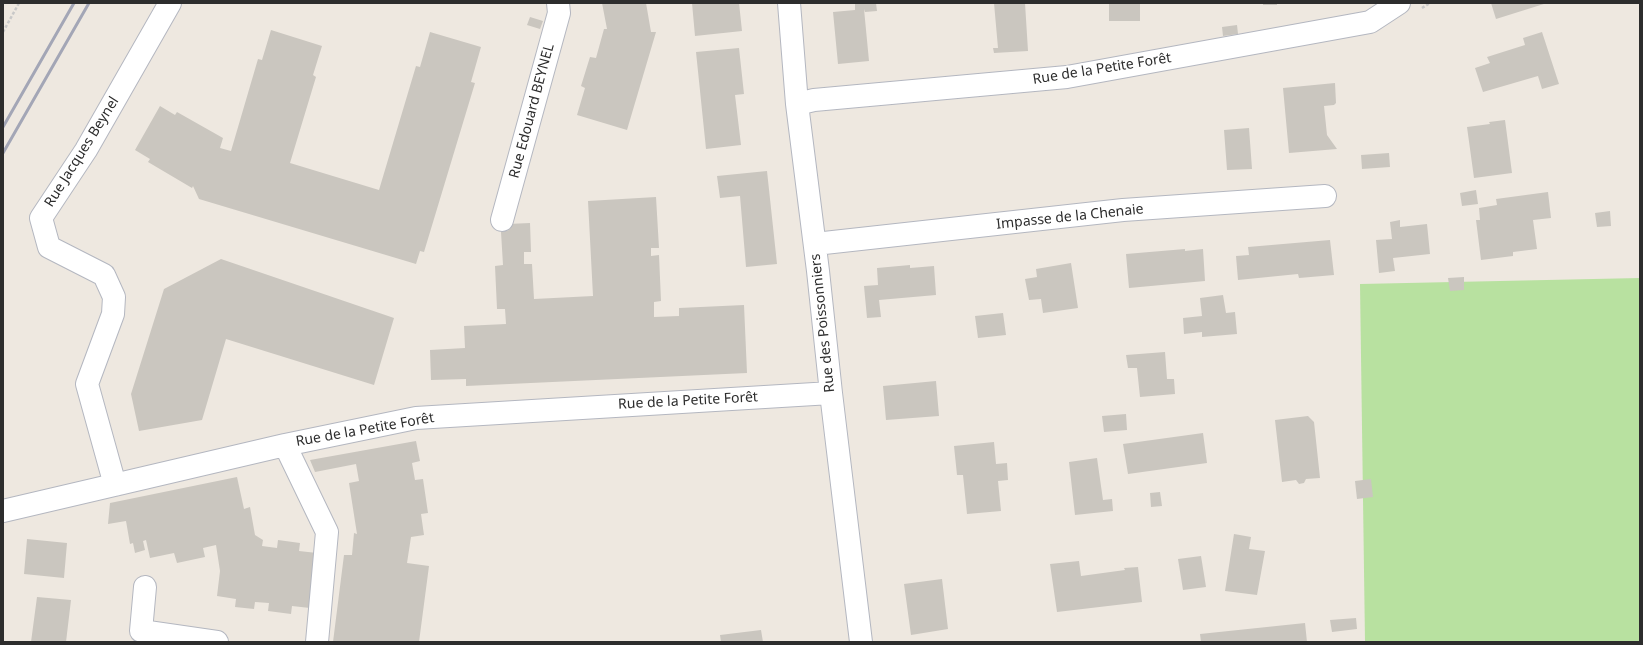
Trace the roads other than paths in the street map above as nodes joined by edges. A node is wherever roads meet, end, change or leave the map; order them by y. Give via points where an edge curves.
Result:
1 (170, 3) edge
2 (558, 3) edge
3 (789, 3) edge
4 (1408, 7) edge
5 (797, 104) junction
6 (1325, 196) dead end
7 (502, 220) dead end
8 (815, 244) junction
9 (831, 393) junction
10 (285, 445) junction
11 (115, 485) junction
12 (3, 511) edge
13 (145, 587) dead end
14 (217, 642) edge
15 (316, 642) edge
16 (861, 642) edge

1 - 11 street, Rue Jacques Beynel via 86,150 41,218 49,248 104,275 114,297 113,314 87,384
2 - 7 street, Rue Edouard BEYNEL via 559,13
3 - 5 street, Rue des Poissonniers
4 - 5 street, Rue de la Petite Forêt via 1370,22 1067,77
5 - 8 street, Rue des Poissonniers
6 - 8 street, Impasse de la Chenaie via 1123,210
8 - 9 street, Rue des Poissonniers
9 - 10 street, Rue de la Petite Forêt via 416,418
9 - 16 street, Rue des Poissonniers
10 - 11 street, Rue de la Petite Forêt
10 - 15 street via 328,532
11 - 12 street, Rue de la Petite Forêt
13 - 14 street via 141,631

